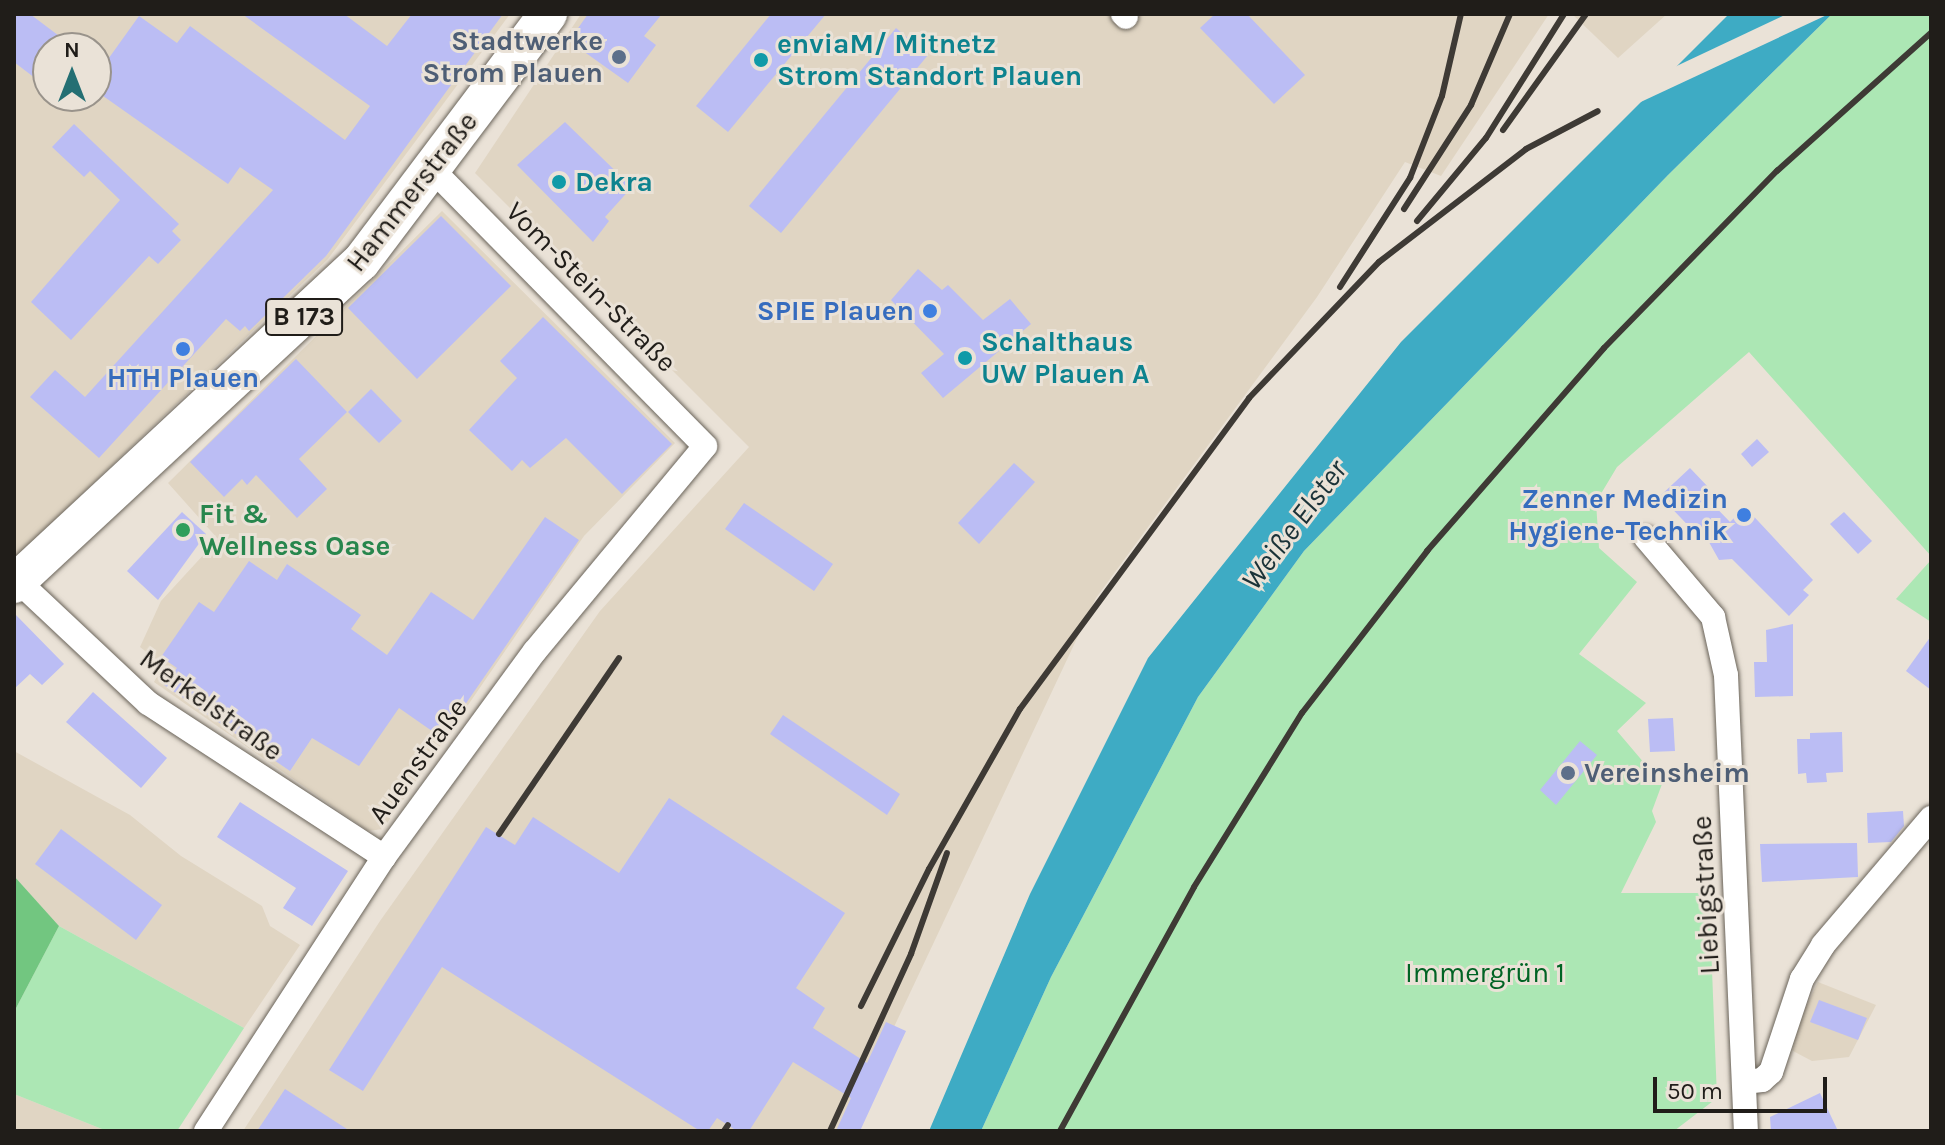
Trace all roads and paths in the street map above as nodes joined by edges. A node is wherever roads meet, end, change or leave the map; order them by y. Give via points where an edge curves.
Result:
1 (548, 14) edge
2 (434, 171) junction
3 (705, 446) joint
4 (1646, 538) dead end
5 (16, 582) edge
6 (1931, 818) edge
7 (384, 857) junction
8 (1744, 1082) junction
9 (206, 1131) edge
10 (1746, 1131) edge

1 - 2 main road, Hammerstraße / B 173
2 - 3 street, Vom-Stein-Straße
2 - 5 main road, Hammerstraße / B 173 via 361,262
3 - 7 street, Auenstraße via 535,651
4 - 8 street, Liebigstraße via 1713,617 1726,675
5 - 7 street, Merkelstraße via 148,703
6 - 8 street via 1823,945 1802,979 1771,1072 1762,1080
7 - 9 street, Auenstraße
8 - 10 street, Liebigstraße

